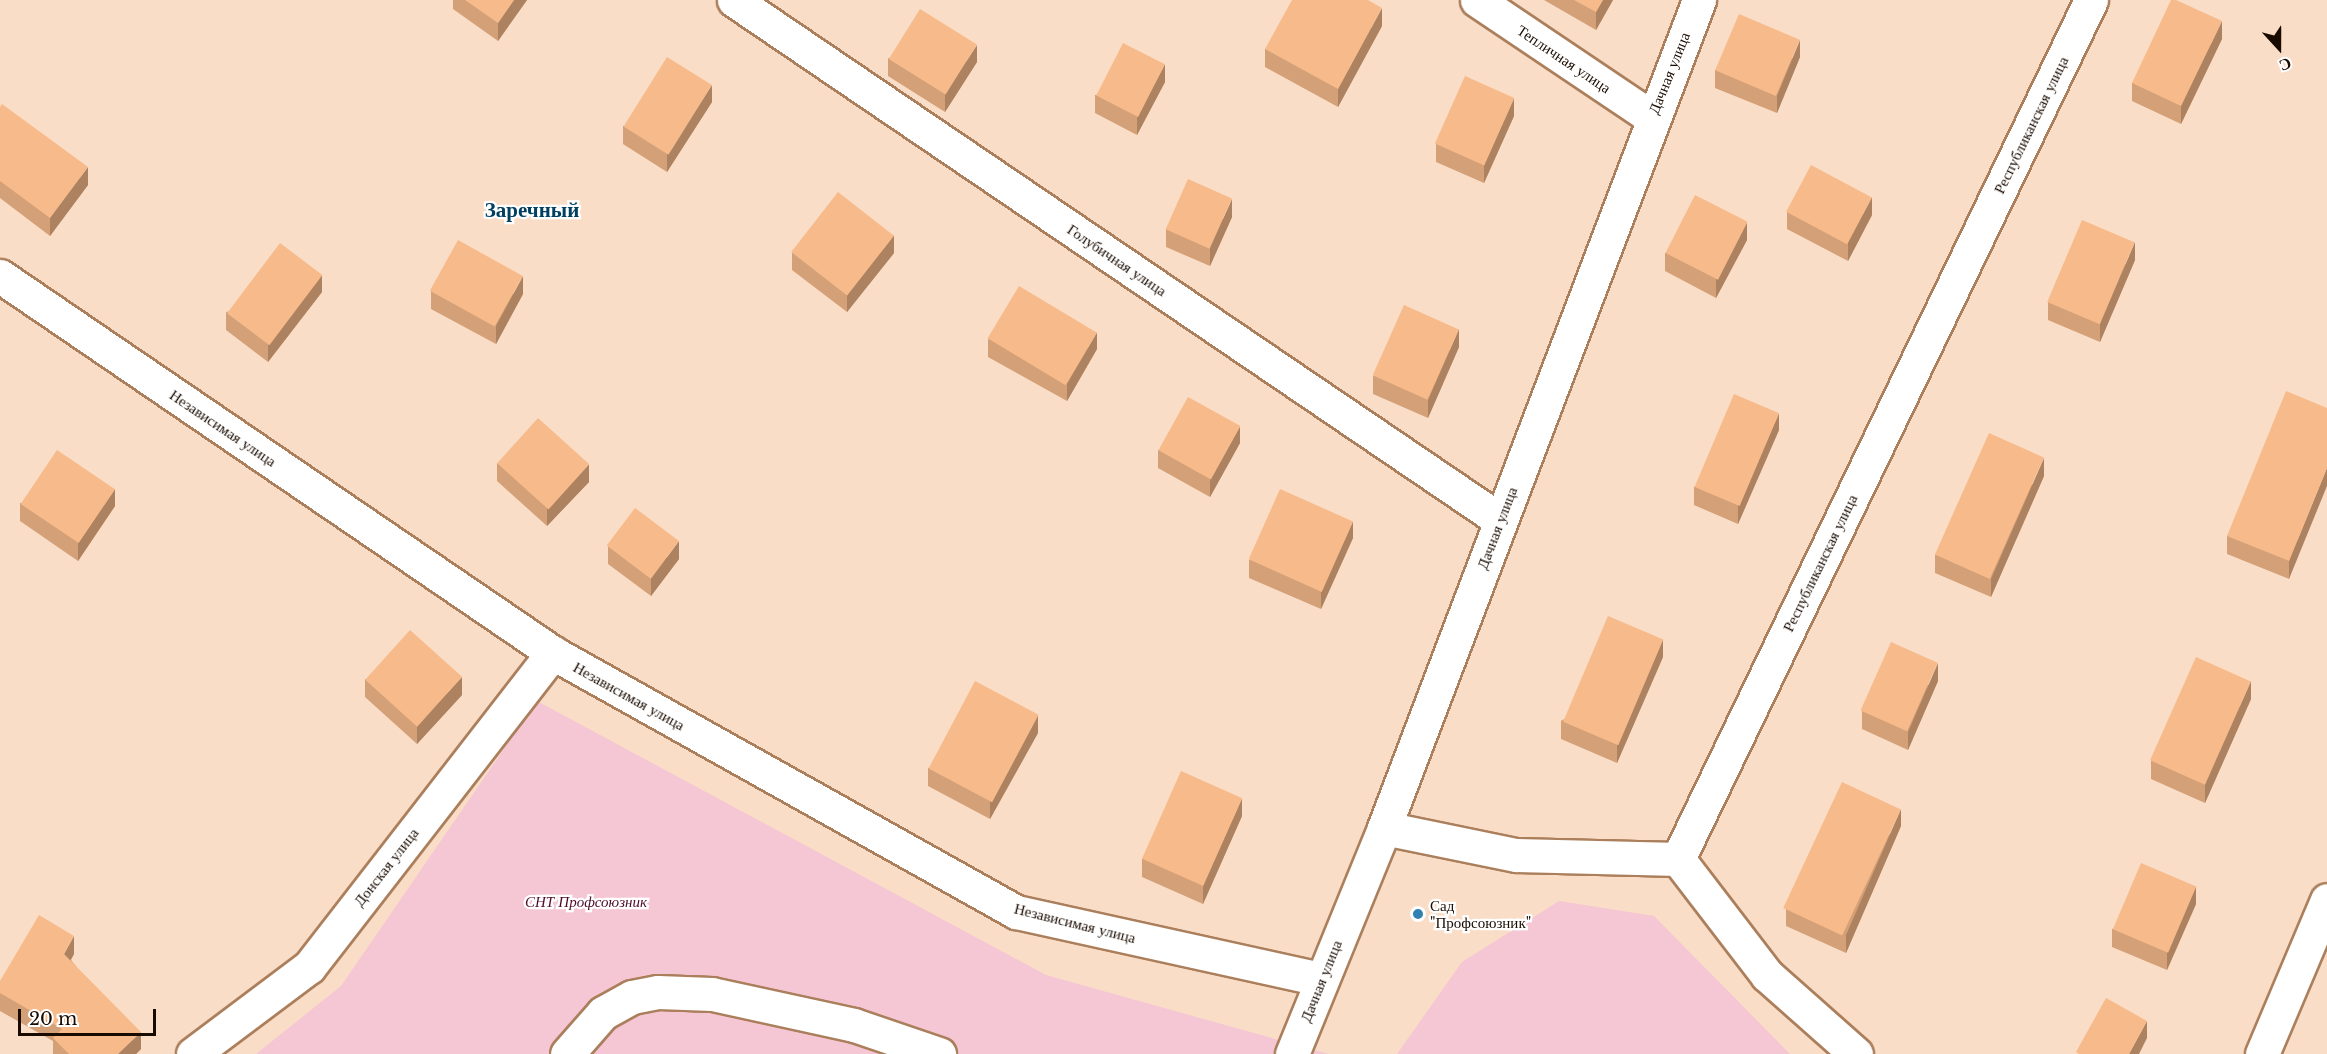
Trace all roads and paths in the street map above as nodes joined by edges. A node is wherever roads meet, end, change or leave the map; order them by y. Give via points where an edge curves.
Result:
1 (734, 0) edge
2 (1477, 0) edge
3 (1699, 0) edge
4 (2091, 0) edge
5 (1651, 117) junction
6 (0, 276) edge
7 (1500, 520) junction
8 (553, 653) junction
9 (1384, 828) junction
10 (1678, 859) junction
11 (2327, 900) edge
12 (1321, 979) junction
13 (193, 1054) edge
14 (567, 1054) edge
15 (939, 1054) edge
16 (1292, 1054) edge
17 (1856, 1054) edge
18 (2262, 1054) edge

1 - 7 street, Голубичная улица
2 - 5 street, Тепличная улица
3 - 5 street, Дачная улица
4 - 10 street, Республиканская улица
5 - 7 street, Дачная улица
6 - 8 street, Независимая улица
7 - 9 street, Дачная улица
8 - 12 street, Независимая улица via 1016,912
8 - 13 street, Донская улица via 309,967
9 - 10 street via 1515,855
9 - 12 street, Дачная улица
10 - 17 street via 1767,975
11 - 18 street
12 - 16 street, Дачная улица
14 - 15 street via 603,1013 632,997 658,992 712,994 854,1025

